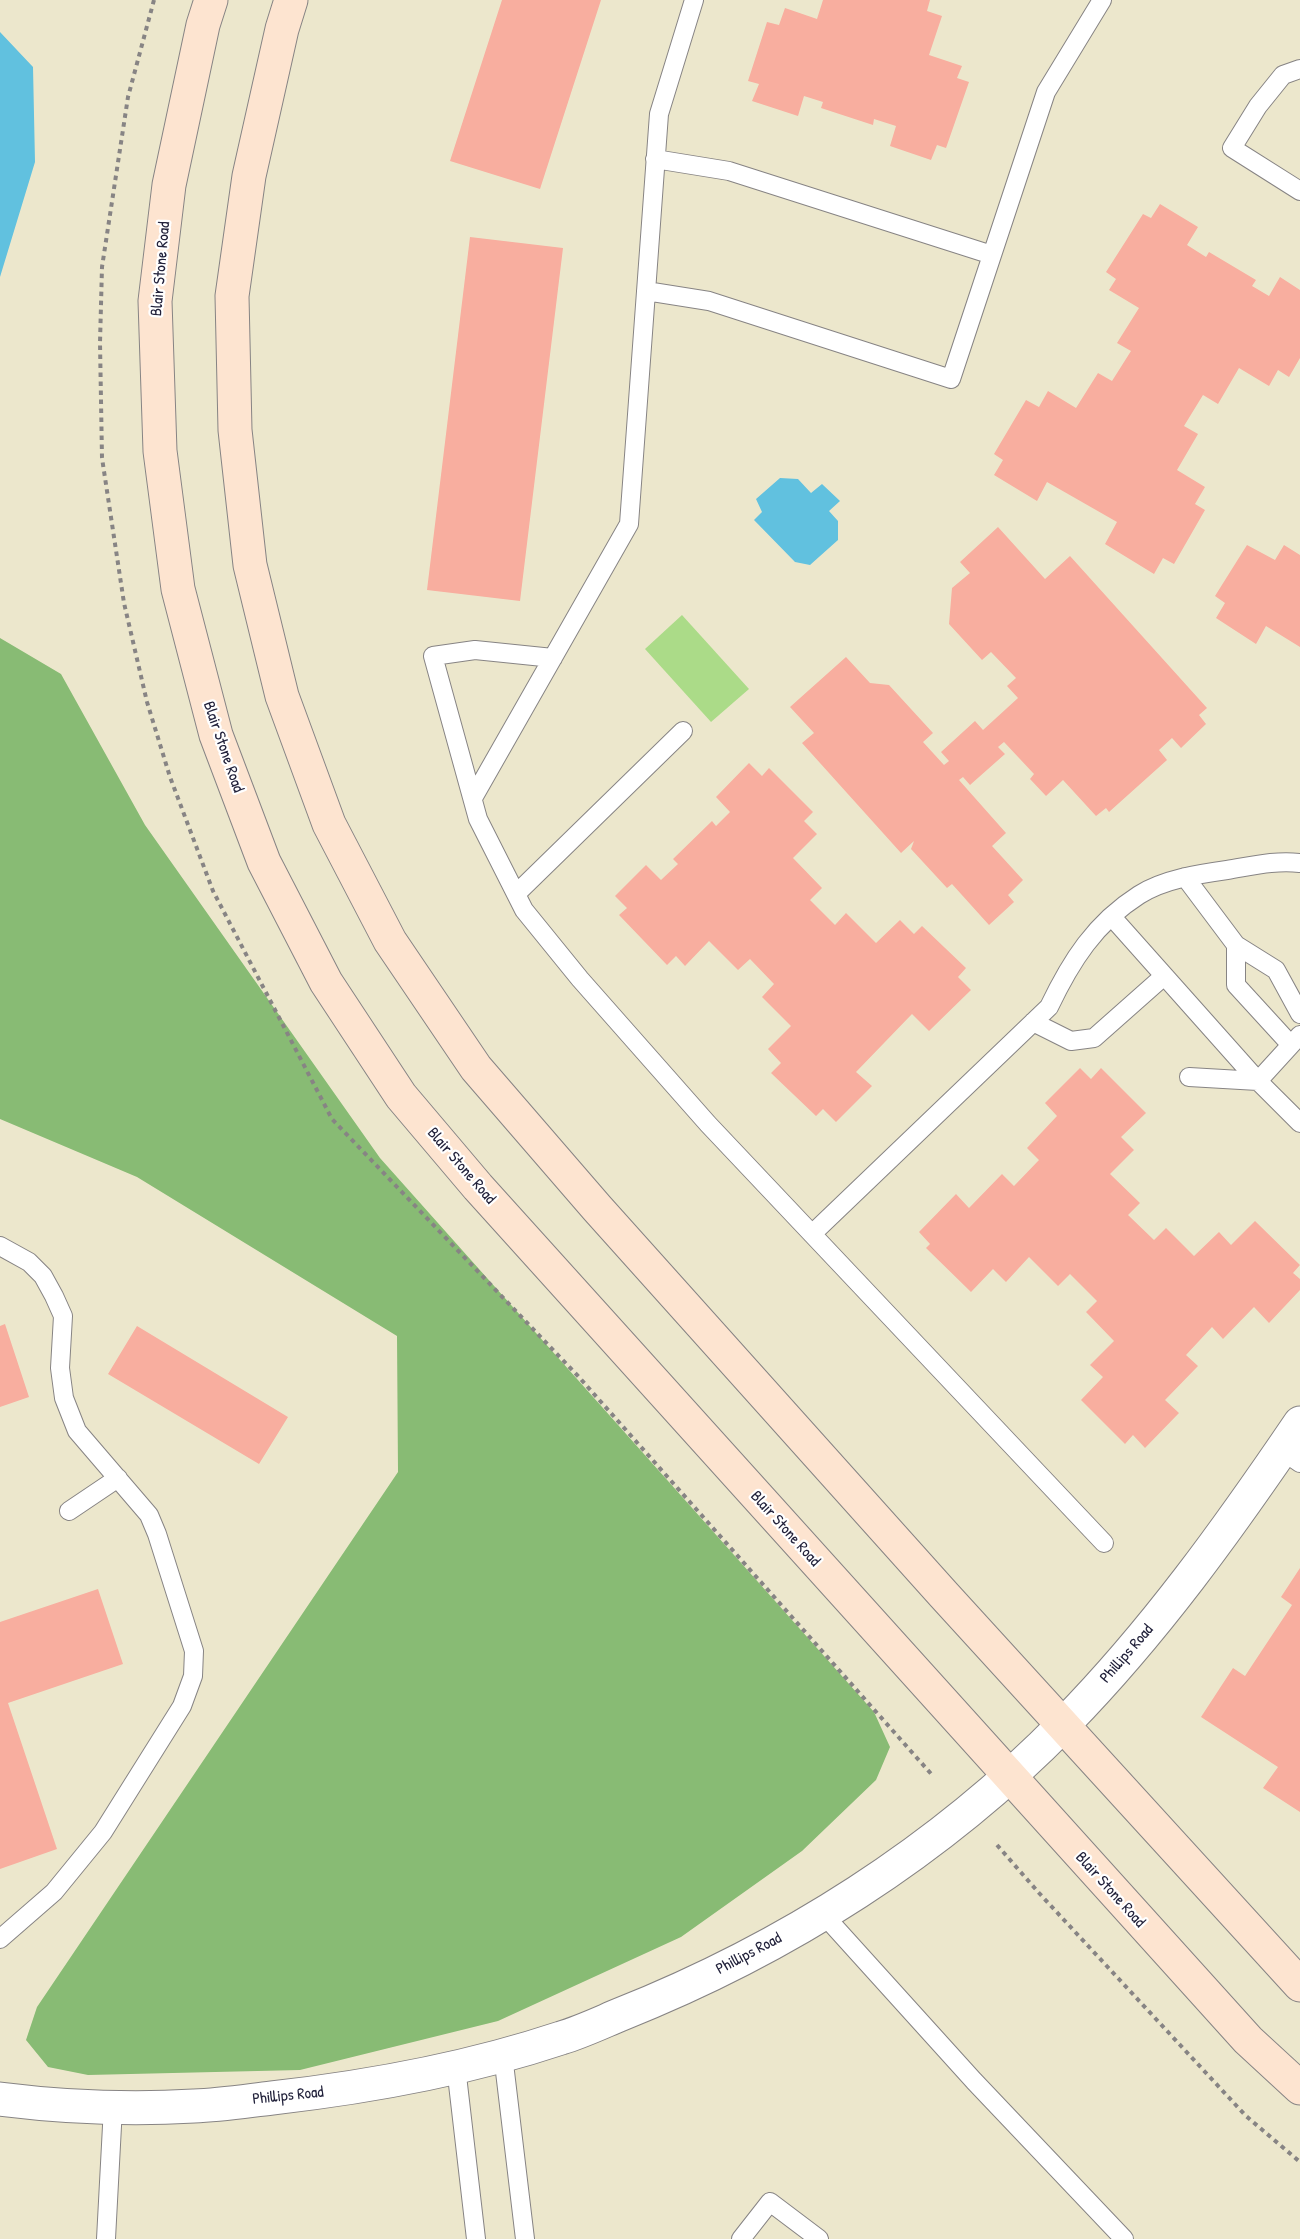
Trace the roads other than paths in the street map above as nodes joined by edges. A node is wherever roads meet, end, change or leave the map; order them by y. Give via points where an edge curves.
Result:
1 (211, 0) edge
2 (291, 0) edge
3 (694, 0) edge
4 (1102, 0) edge
5 (1300, 69) edge
6 (655, 159) junction
7 (1300, 192) edge
8 (992, 255) junction
9 (646, 291) junction
10 (553, 658) junction
11 (683, 731) dead end
12 (472, 798) junction
13 (1300, 863) edge
14 (1185, 877) junction
15 (516, 894) junction
16 (1112, 916) junction
17 (1236, 945) junction
18 (1164, 976) junction
19 (1300, 1014) edge
20 (1033, 1022) junction
21 (1295, 1039) edge
22 (1189, 1077) dead end
23 (1258, 1081) junction
24 (1300, 1123) edge
25 (812, 1234) junction
26 (0, 1246) edge
27 (1300, 1423) edge
28 (1291, 1457) edge
29 (118, 1478) junction
30 (69, 1511) dead end
31 (1104, 1543) dead end
32 (1063, 1726) junction
33 (1008, 1777) junction
34 (823, 1914) junction
35 (0, 1939) edge
36 (1300, 1985) edge
37 (503, 2055) junction
38 (456, 2067) junction
39 (1300, 2088) edge
40 (0, 2099) edge
41 (113, 2107) junction
42 (106, 2239) edge
43 (476, 2239) edge
44 (525, 2239) edge
45 (741, 2239) edge
46 (819, 2239) edge
47 (1124, 2239) edge

1 - 33 main road, Blair Stone Road via 170,185 155,301 160,451 178,589 216,735 264,862 326,982 401,1096 486,1196
2 - 32 main road via 249,176 232,296 235,430 250,565 282,696 328,824 390,941 476,1068
3 - 6 lane via 659,114
4 - 8 lane via 1046,92
5 - 7 lane via 1283,75 1232,148
6 - 8 lane via 729,171
6 - 9 lane
8 - 9 lane via 951,379 709,301
9 - 10 lane via 629,524
10 - 12 lane
10 - 12 lane via 475,650 433,656
11 - 15 lane
12 - 15 lane via 478,819
13 - 14 lane via 1281,861
14 - 16 lane via 1140,894
14 - 17 lane
15 - 25 lane via 524,910 580,979
16 - 18 lane
16 - 20 lane via 1068,967 1048,1007
17 - 19 lane via 1276,970
17 - 21 lane via 1236,985
18 - 20 lane via 1094,1038 1071,1041
18 - 23 lane
20 - 25 lane
21 - 23 lane
22 - 23 lane
23 - 24 lane
25 - 31 lane
26 - 29 lane via 29,1262 54,1296 63,1316 60,1368 64,1398 77,1431
27 - 28 street, Phillips Road
28 - 32 street, Phillips Road via 1120,1665
29 - 30 lane
29 - 35 lane via 149,1515 157,1534 194,1651 194,1676 182,1706 103,1832 54,1892
32 - 33 street, Phillips Road
32 - 36 main road
33 - 34 street, Phillips Road via 922,1848
33 - 39 main road, Blair Stone Road via 1248,2040
34 - 37 street, Phillips Road via 738,1962 657,2000 562,2038
34 - 47 lane
37 - 38 street, Phillips Road
37 - 44 lane
38 - 41 street, Phillips Road via 331,2092 194,2106
38 - 43 lane
40 - 41 street, Phillips Road
41 - 42 lane
45 - 46 lane via 770,2202

